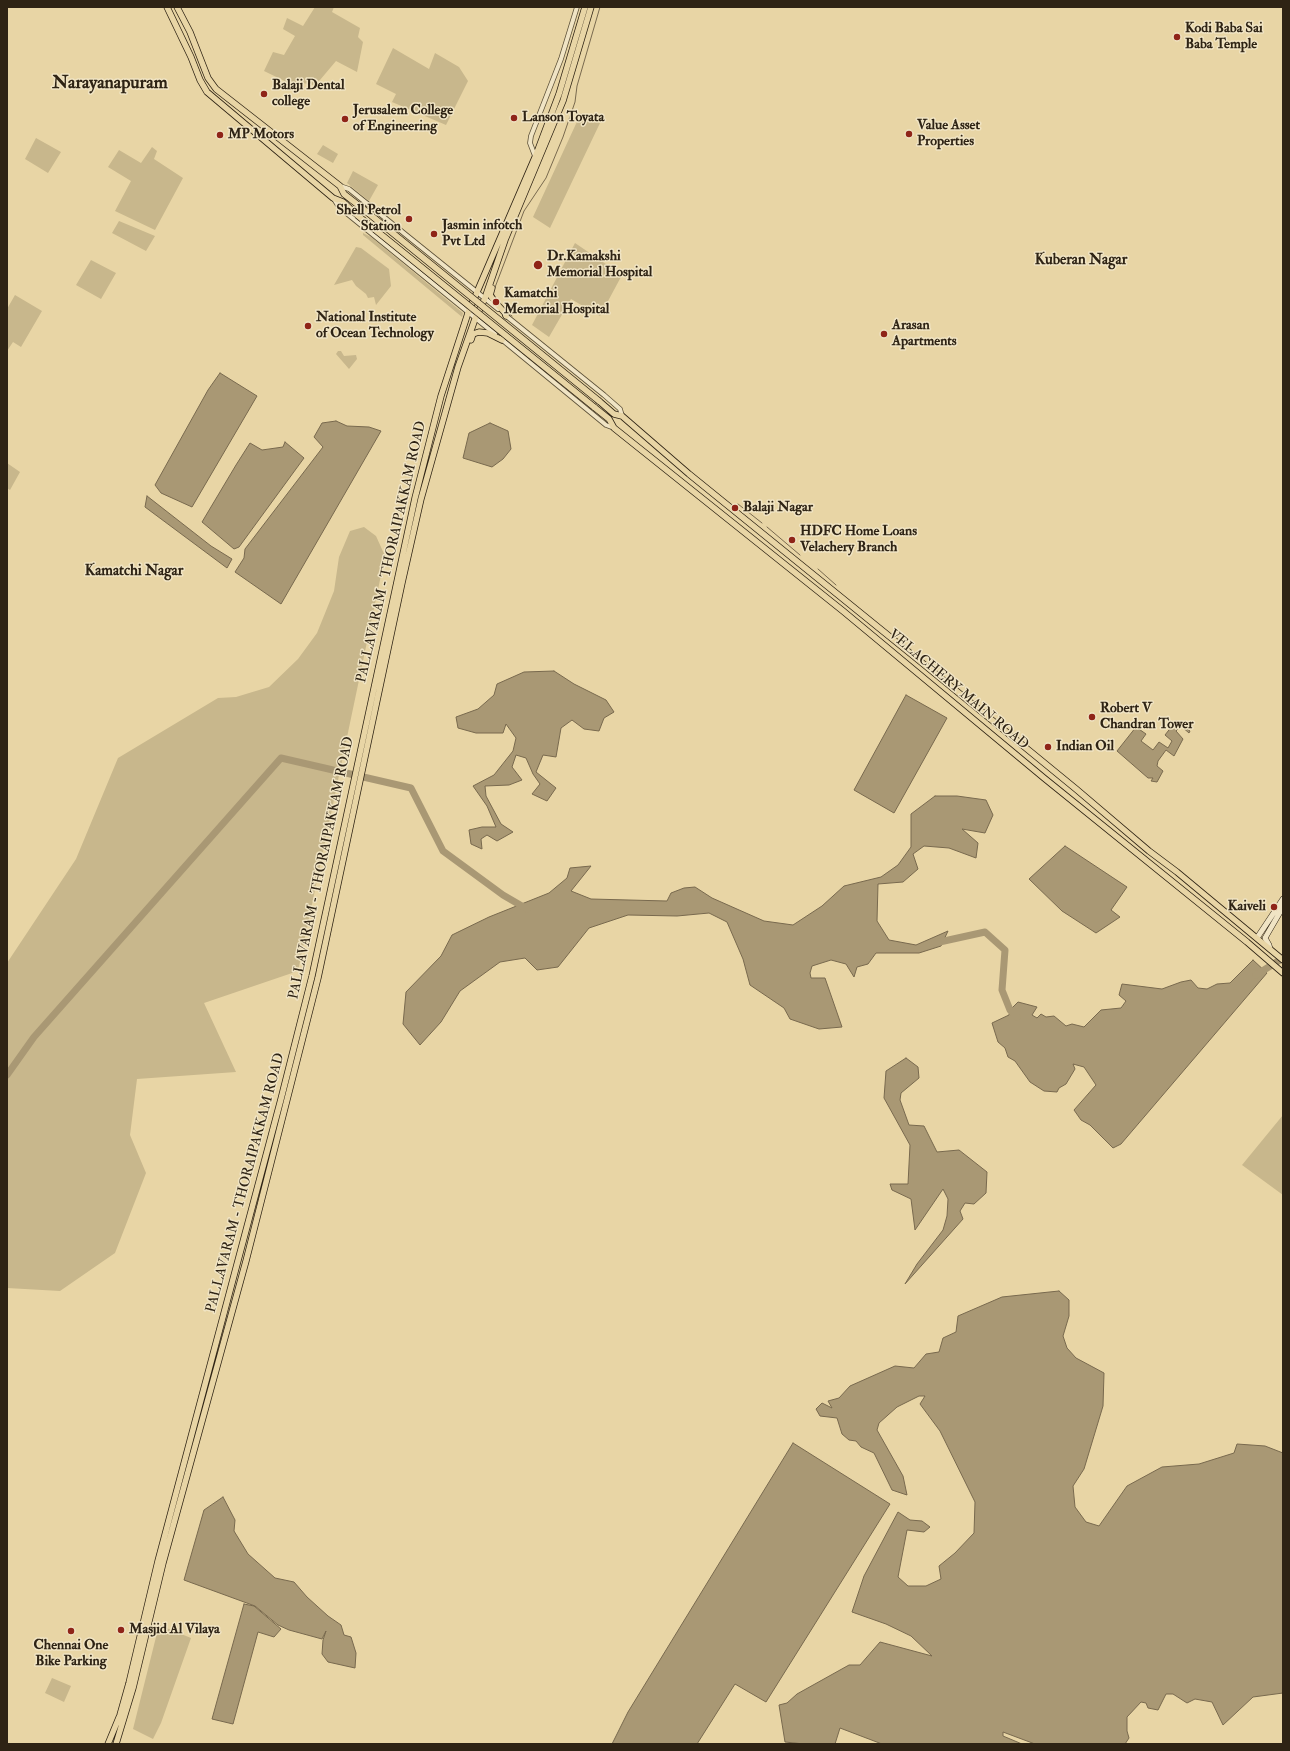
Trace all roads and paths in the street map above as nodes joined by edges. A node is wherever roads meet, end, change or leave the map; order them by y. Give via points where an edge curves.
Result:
1 (167, 7) edge
2 (177, 7) edge
3 (577, 7) edge
4 (585, 7) edge
5 (591, 7) edge
6 (245, 112) junction
7 (239, 120) junction
8 (535, 156) junction
9 (340, 186) junction
10 (333, 198) junction
11 (502, 250) junction
12 (478, 292) junction
13 (485, 298) junction
14 (468, 313) junction
15 (506, 316) junction
16 (475, 319) junction
17 (502, 340) junction
18 (464, 356) junction
19 (622, 416) junction
20 (614, 428) junction
21 (676, 463) junction
22 (669, 472) junction
23 (418, 503) junction
24 (1041, 761) junction
25 (1034, 769) junction
26 (357, 780) junction
27 (347, 809) junction
28 (354, 810) junction
29 (1283, 899) edge
30 (1283, 907) edge
31 (1257, 938) junction
32 (319, 943) junction
33 (325, 944) junction
34 (1270, 949) junction
35 (1283, 960) edge
36 (316, 973) junction
37 (1283, 973) edge
38 (281, 1109) junction
39 (108, 1744) edge
40 (116, 1744) edge

1 - 7 main road, VELACHERY MAIN ROAD via 202,84
2 - 6 main road via 208,78 223,96
3 - 8 street via 531,136 530,143
4 - 8 main road, PALLAVARAM - THORAIPAKKAM ROAD via 559,94
5 - 11 main road, PALLAVARAM - THORAIPAKKAM ROAD via 562,101
6 - 7 main road
6 - 9 main road
7 - 10 main road, VELACHERY MAIN ROAD
8 - 12 main road, PALLAVARAM - THORAIPAKKAM ROAD
9 - 12 street via 349,189
9 - 19 main road, VELACHERY MAIN ROAD, bridge via 344,194 614,414
10 - 14 street via 339,207
10 - 20 main road, VELACHERY MAIN ROAD, bridge via 343,202 609,419
11 - 13 main road, PALLAVARAM - THORAIPAKKAM ROAD
11 - 15 main road via 504,255 490,295
12 - 13 street
12 - 14 main road, PALLAVARAM - THORAIPAKKAM ROAD
13 - 15 street
13 - 16 main road, PALLAVARAM - THORAIPAKKAM ROAD
14 - 16 street
14 - 23 main road, PALLAVARAM - THORAIPAKKAM ROAD via 441,396 415,498
15 - 19 street via 604,395 620,409
16 - 17 street
16 - 18 main road, PALLAVARAM - THORAIPAKKAM ROAD
17 - 18 main road via 488,333 473,334
17 - 20 street via 606,425
18 - 23 main road, PALLAVARAM - THORAIPAKKAM ROAD via 454,380
19 - 21 main road, VELACHERY MAIN ROAD
20 - 22 main road, VELACHERY MAIN ROAD
21 - 22 main road
21 - 24 main road, VELACHERY MAIN ROAD
22 - 25 main road, VELACHERY MAIN ROAD via 838,606
23 - 26 main road, PALLAVARAM - THORAIPAKKAM ROAD
24 - 25 main road
24 - 31 main road, VELACHERY MAIN ROAD
25 - 37 main road, VELACHERY MAIN ROAD
26 - 27 main road, PALLAVARAM - THORAIPAKKAM ROAD
26 - 28 main road, PALLAVARAM - THORAIPAKKAM ROAD
27 - 28 main road
27 - 32 main road, PALLAVARAM - THORAIPAKKAM ROAD
28 - 33 main road, PALLAVARAM - THORAIPAKKAM ROAD
29 - 31 main road
30 - 34 main road via 1265,938
31 - 34 main road, VELACHERY MAIN ROAD
32 - 33 main road
32 - 36 main road, PALLAVARAM - THORAIPAKKAM ROAD
33 - 36 main road, PALLAVARAM - THORAIPAKKAM ROAD
34 - 35 main road, VELACHERY MAIN ROAD
36 - 38 main road, PALLAVARAM - THORAIPAKKAM ROAD
38 - 39 main road, PALLAVARAM - THORAIPAKKAM ROAD via 241,1248 158,1561 129,1683
38 - 40 main road, PALLAVARAM - THORAIPAKKAM ROAD via 246,1261

